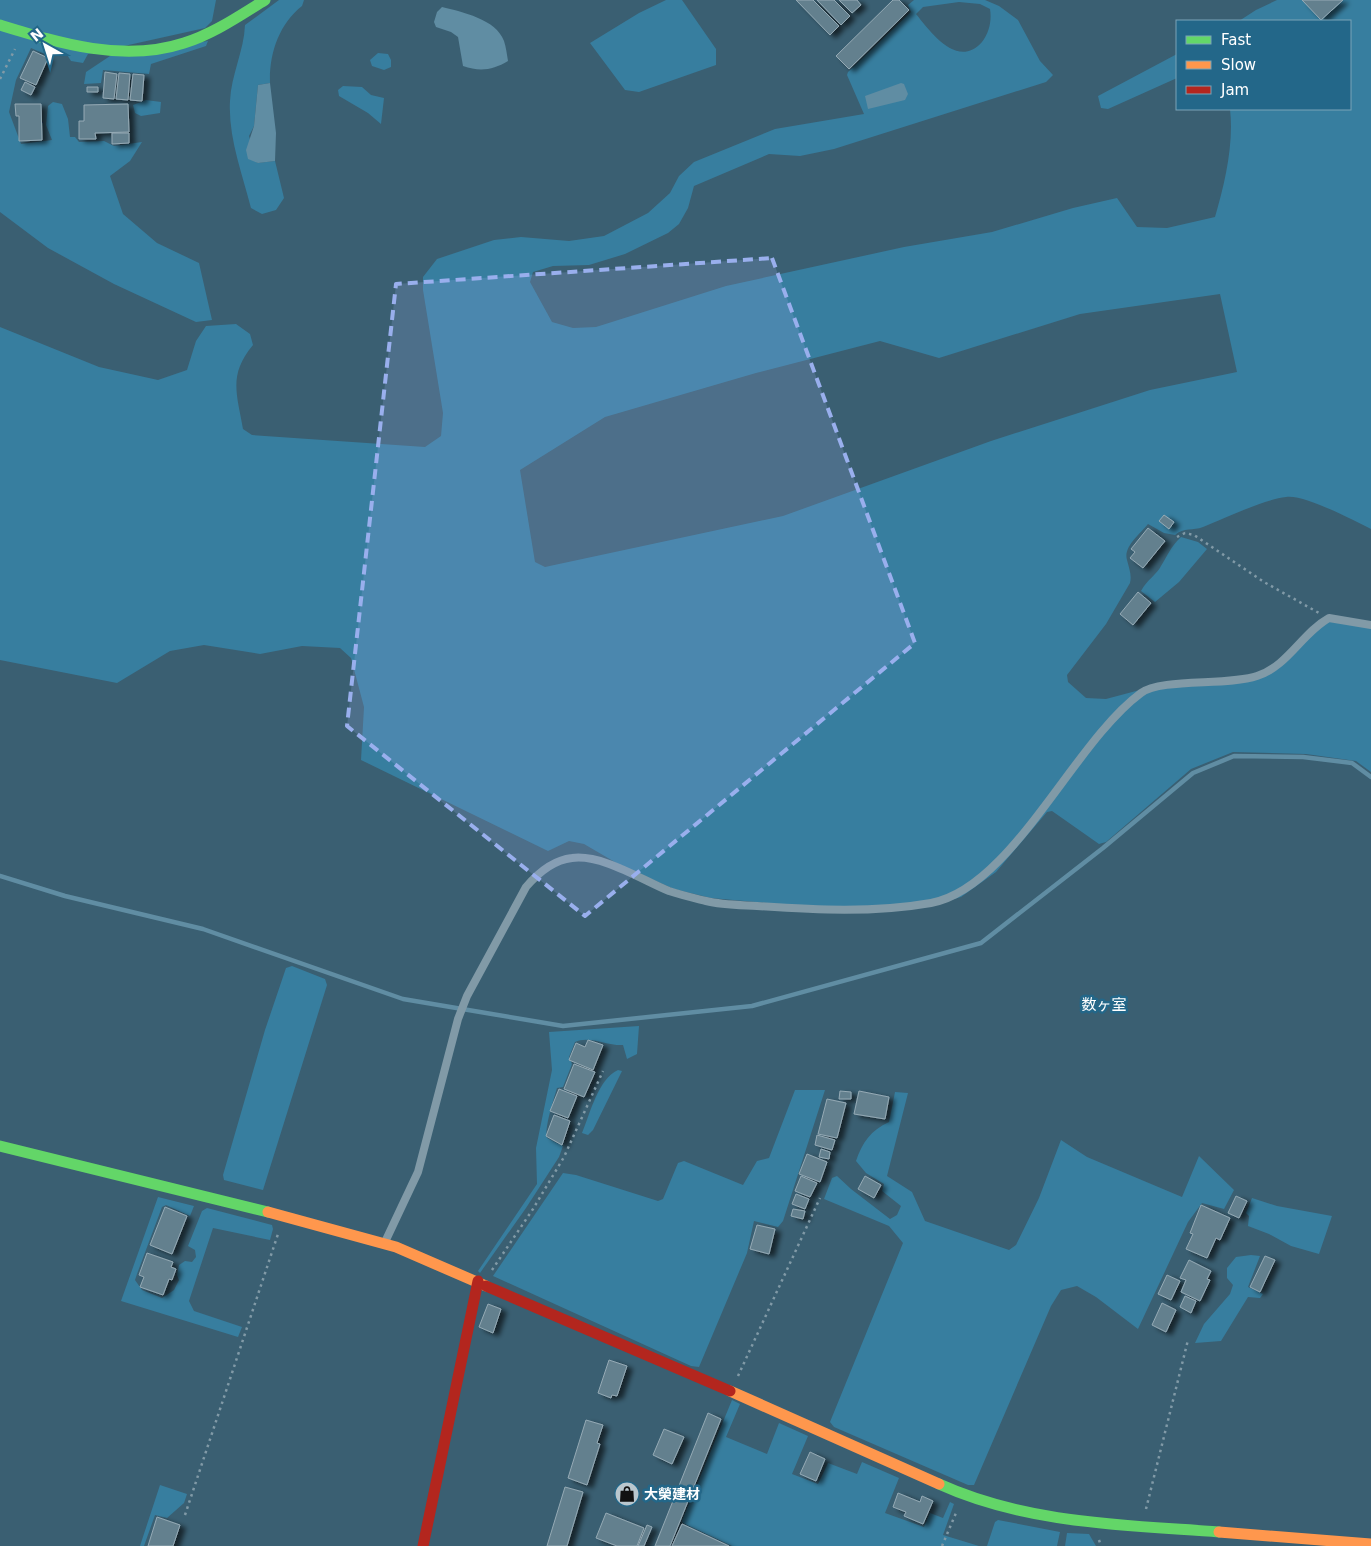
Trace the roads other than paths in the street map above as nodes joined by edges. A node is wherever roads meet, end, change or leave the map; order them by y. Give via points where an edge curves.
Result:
1 (265, 0) edge
2 (0, 25) edge
3 (1371, 625) edge
4 (0, 1146) edge
5 (384, 1244) junction
6 (480, 1282) junction
7 (1371, 1544) edge
8 (423, 1546) edge

1 - 2 street via 223,26 183,44 138,52 104,50
3 - 5 lane via 1330,618 1284,660 1257,676 1229,682 1158,686 1143,691 1107,724 986,876 963,891 934,902 882,909 814,910 709,902 673,892 593,858 556,862 526,887 467,996 458,1019 418,1172
4 - 5 street
5 - 6 street
6 - 7 street via 963,1495 1015,1511 1052,1518
6 - 8 street

